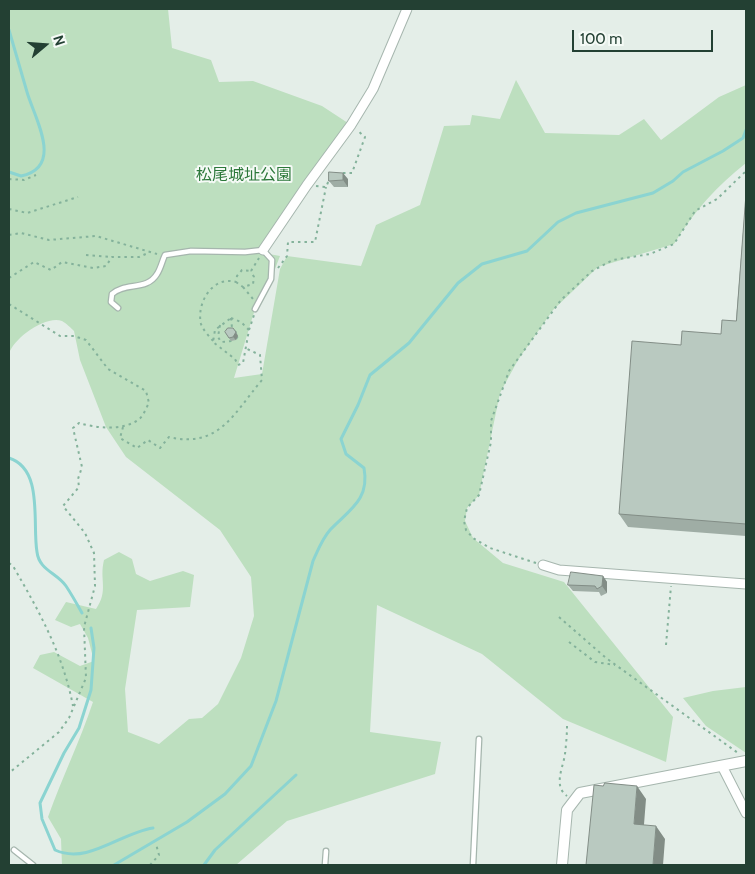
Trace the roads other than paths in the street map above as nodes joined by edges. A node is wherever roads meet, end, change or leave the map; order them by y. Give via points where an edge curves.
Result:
1 (407, 9) edge
2 (263, 250) junction
3 (118, 308) dead end
4 (256, 309) dead end
5 (543, 565) road end
6 (746, 584) edge
7 (479, 739) dead end
8 (745, 761) edge
9 (722, 766) junction
10 (746, 813) edge
11 (14, 850) dead end
12 (326, 852) dead end
13 (33, 865) edge
14 (324, 865) edge
15 (473, 865) edge
16 (562, 865) edge

1 - 2 street via 373,89
2 - 3 lane via 191,251 165,255 157,274 146,284 124,286 112,294 111,302
2 - 4 lane via 269,254 273,267 271,280
5 - 6 street via 559,570
7 - 15 lane
8 - 9 street
9 - 10 street
9 - 16 street via 580,793 567,810
11 - 13 lane
12 - 14 lane

